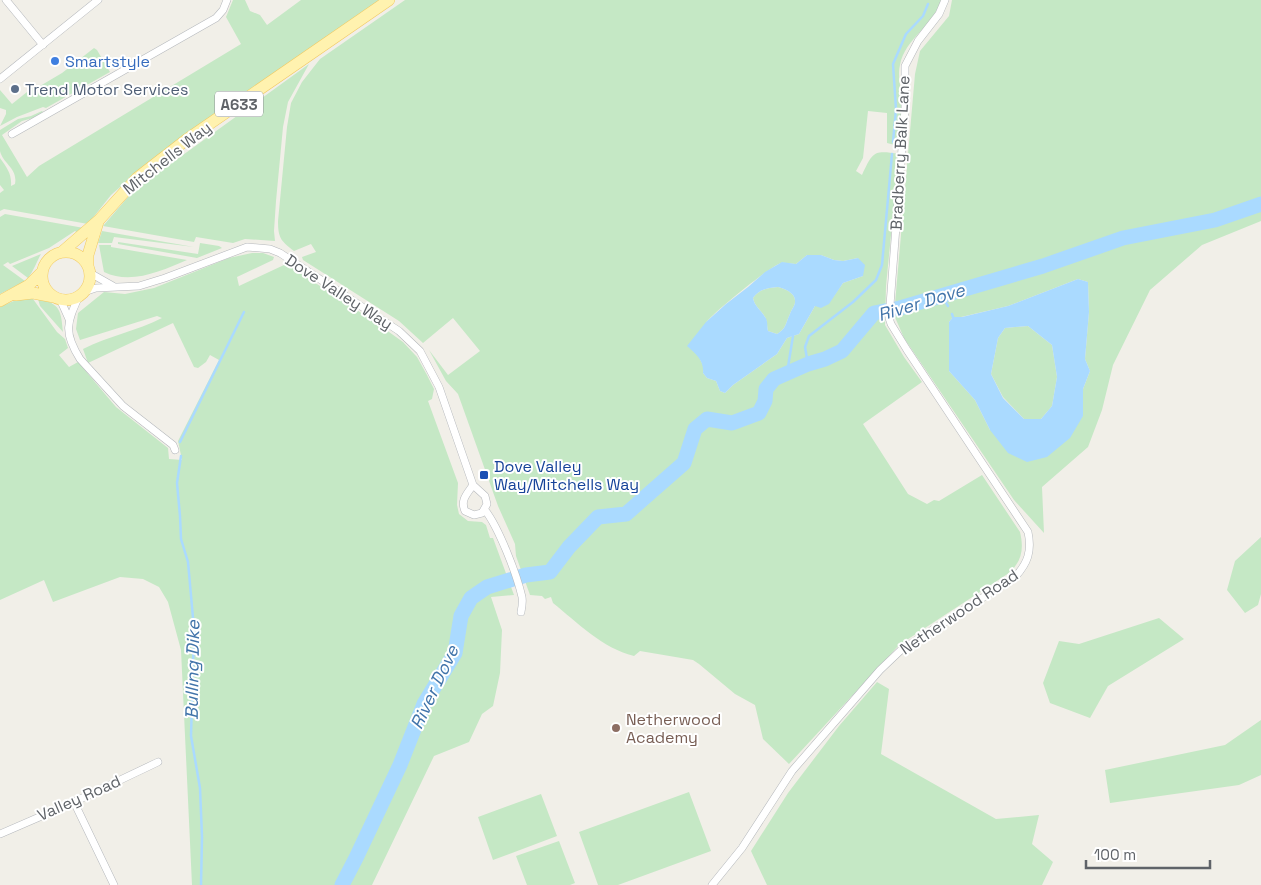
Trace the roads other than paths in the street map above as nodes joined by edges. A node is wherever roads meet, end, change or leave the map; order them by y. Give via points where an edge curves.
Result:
1 (6, 0) edge
2 (98, 0) edge
3 (227, 0) edge
4 (389, 0) edge
5 (945, 0) edge
6 (43, 45) junction
7 (0, 79) edge
8 (12, 134) dead end
9 (99, 220) junction
10 (62, 252) junction
11 (89, 269) junction
12 (42, 272) junction
13 (113, 287) junction
14 (82, 294) junction
15 (11, 295) junction
16 (58, 298) junction
17 (0, 301) edge
18 (889, 318) joint
19 (69, 319) junction
20 (175, 450) dead end
21 (473, 485) junction
22 (485, 510) junction
23 (521, 612) dead end
24 (158, 762) dead end
25 (74, 802) junction
26 (0, 834) edge
27 (114, 885) edge
28 (712, 885) edge

1 - 6 street
2 - 6 street
3 - 8 street via 216,18
4 - 9 main road, Mitchells Way / A633 via 186,140 137,178
5 - 18 street, Bradberry Balk Lane via 905,66
6 - 7 street
9 - 10 main road, Mitchells Way / A633
9 - 11 main road, Mitchells Way via 92,241
10 - 11 main road via 78,254
10 - 12 main road via 48,259
11 - 13 street
11 - 14 main road via 90,280
12 - 15 main road
12 - 16 main road via 49,294
13 - 14 street, Dove Valley Way via 96,288
13 - 21 street, Dove Valley Way via 139,286 247,248 280,253 399,331 420,351 439,387
14 - 16 main road via 67,300
14 - 19 street
15 - 16 main road via 33,293
15 - 17 main road
16 - 19 street
18 - 28 street, Netherwood Road via 1028,532 1028,558 1015,577 901,650 880,670 792,771 742,848
19 - 20 street via 70,336 80,359 123,406 173,445
21 - 22 street via 485,496 488,504
21 - 22 street via 463,500 465,511 474,515
22 - 23 street via 509,560 521,596
24 - 25 street, Valley Road
25 - 26 street, Valley Road
25 - 27 street

